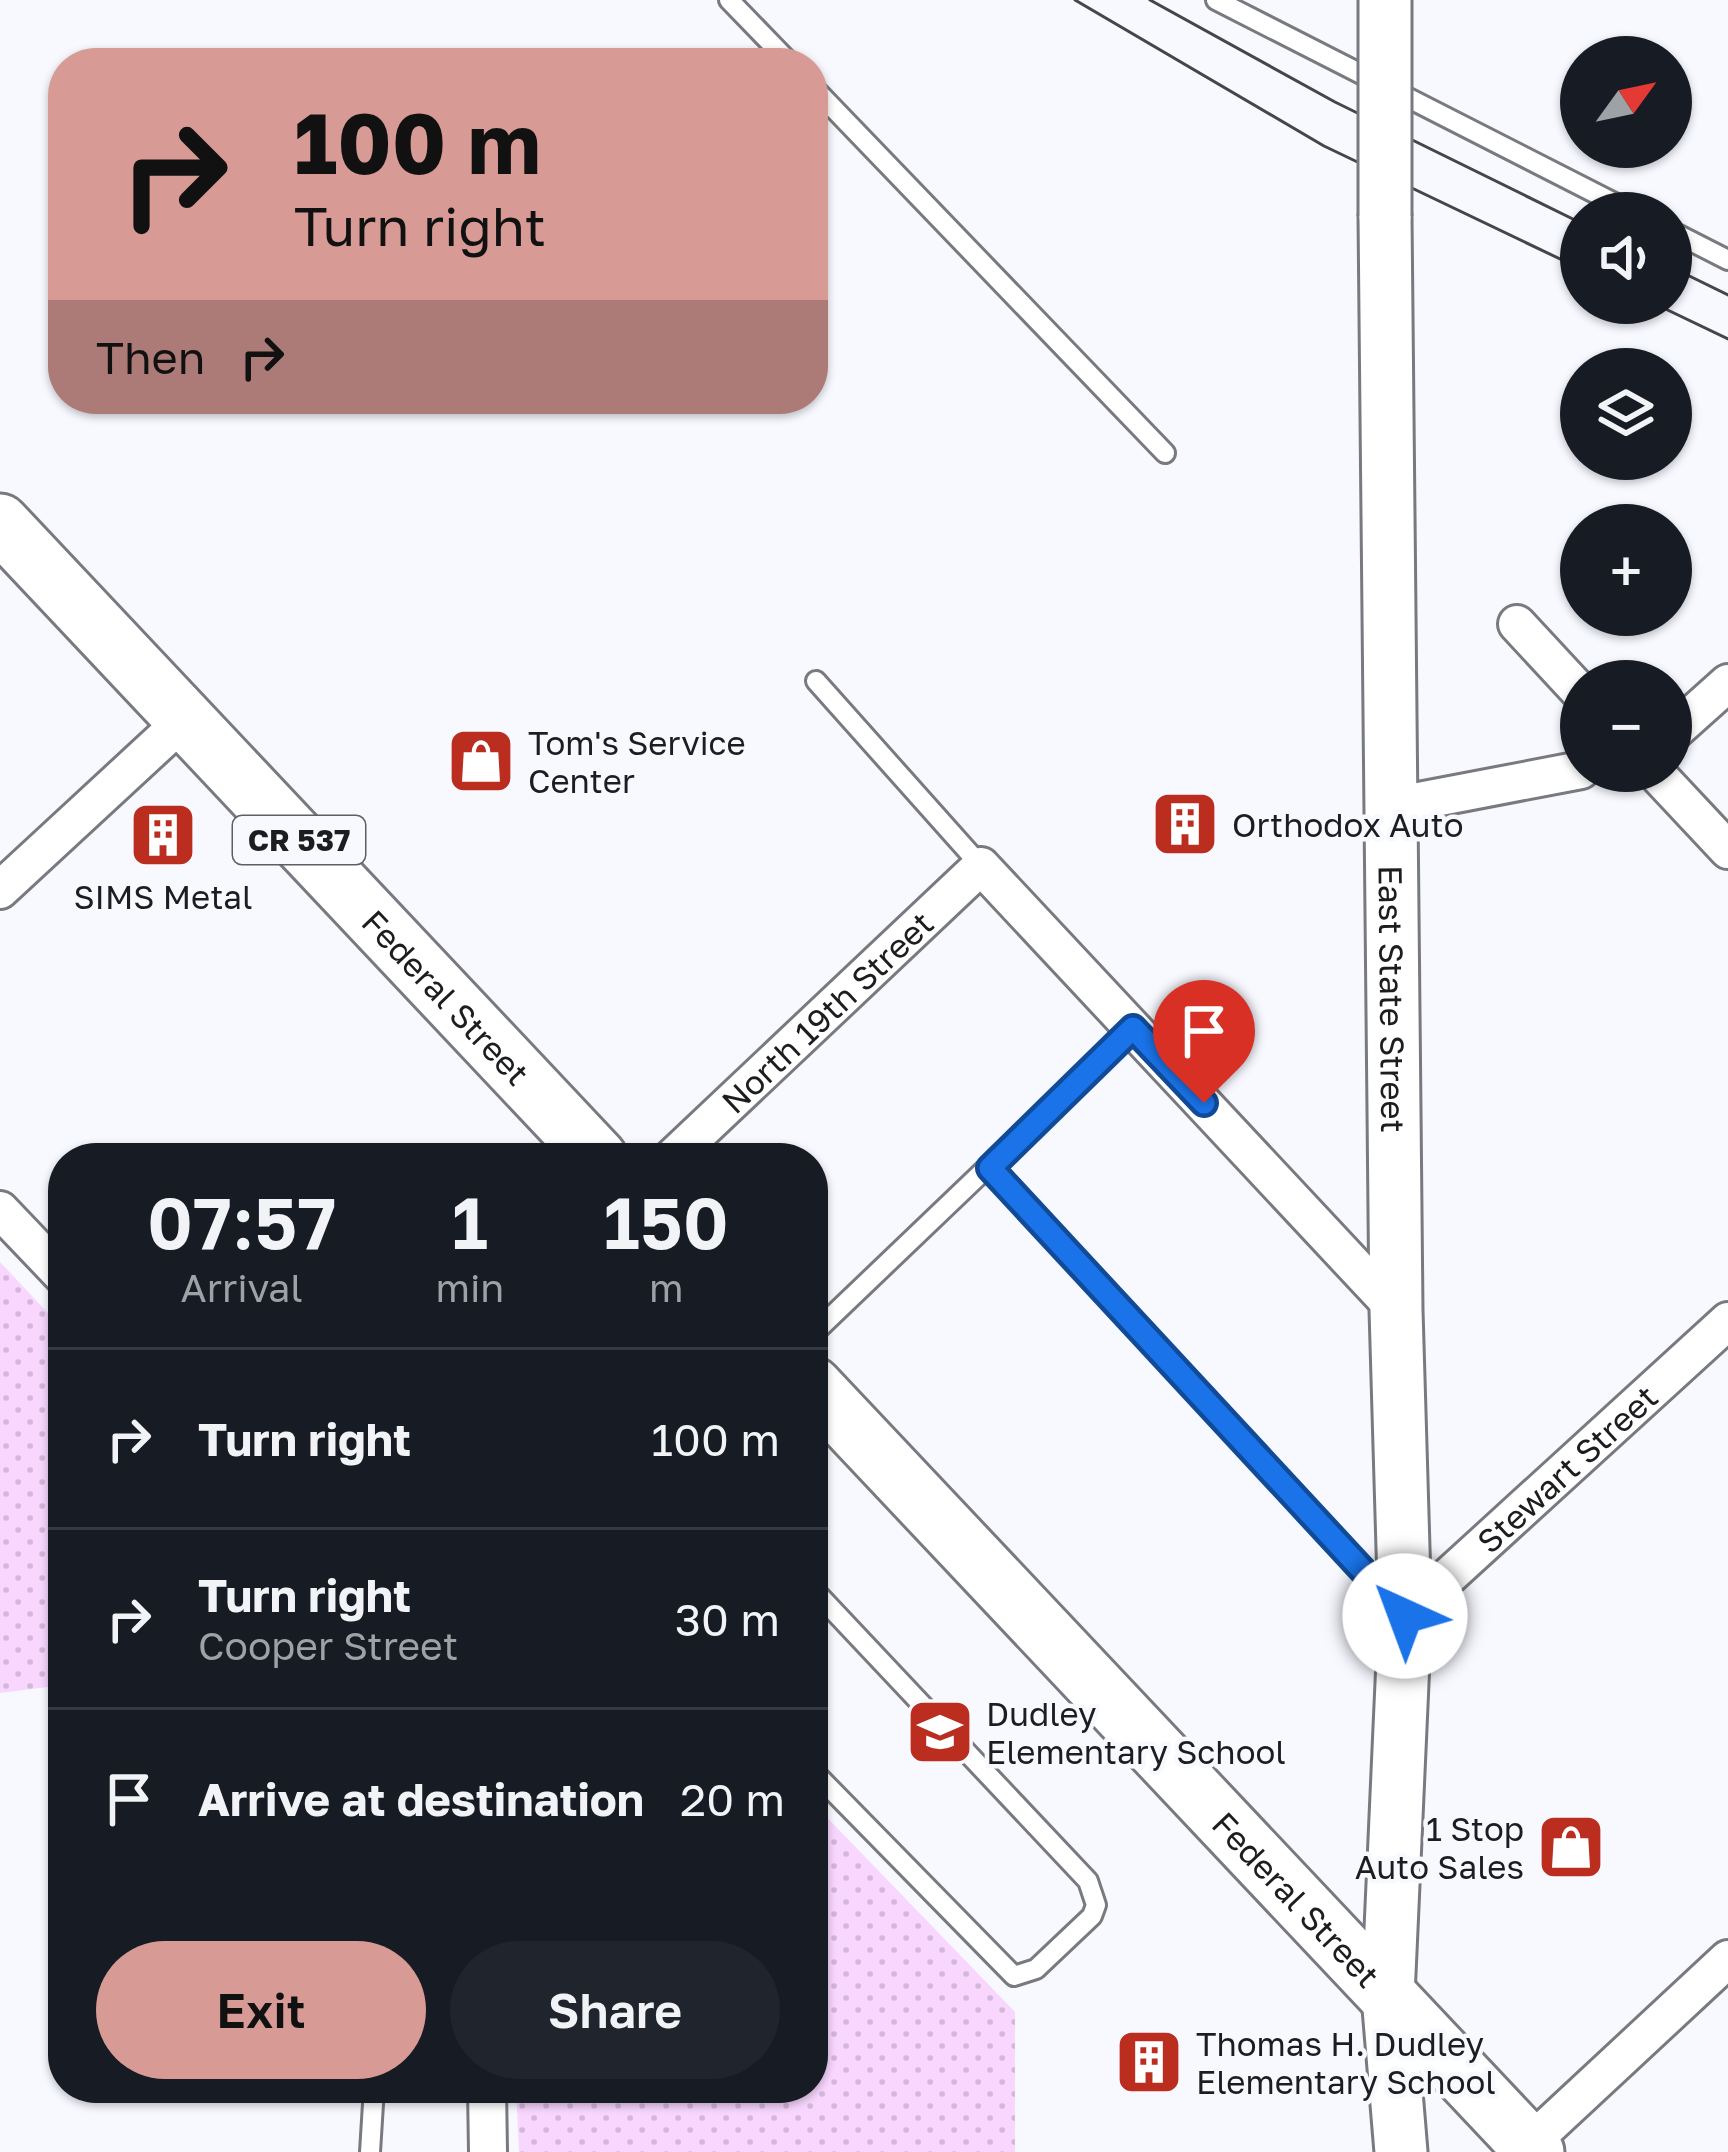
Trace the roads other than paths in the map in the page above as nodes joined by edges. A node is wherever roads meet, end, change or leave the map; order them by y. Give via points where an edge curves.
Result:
1 (729, 0) edge
2 (1216, 0) edge
3 (1385, 0) edge
4 (775, 48) edge
5 (828, 103) edge
6 (1593, 192) edge
7 (1692, 242) edge
8 (1728, 260) edge
9 (1165, 453) dead end
10 (0, 523) edge
11 (1517, 624) dead end
12 (1560, 670) edge
13 (816, 681) dead end
14 (1728, 682) edge
15 (1692, 715) edge
16 (185, 719) junction
17 (1560, 774) edge
18 (1674, 792) edge
19 (1393, 806) junction
20 (1728, 850) edge
21 (981, 866) junction
22 (0, 890) edge
23 (1133, 1028) junction
24 (584, 1143) edge
25 (688, 1143) edge
26 (990, 1168) junction
27 (0, 1210) edge
28 (48, 1260) edge
29 (1396, 1310) junction
30 (828, 1320) edge
31 (1728, 1321) edge
32 (828, 1406) edge
33 (828, 1605) edge
34 (1405, 1616) junction
35 (828, 1787) edge
36 (1728, 1959) edge
37 (1388, 1996) junction
38 (373, 2103) edge
39 (487, 2103) edge
40 (1528, 2150) edge
41 (370, 2152) edge
42 (488, 2152) edge
43 (1401, 2152) edge

1 - 4 lane
2 - 6 lane
3 - 19 main road, East State Street, bridge
5 - 9 lane
7 - 8 lane
10 - 16 main road, Federal Street / CR 537
11 - 12 street
13 - 21 lane
14 - 15 street
16 - 22 street
16 - 24 main road, Federal Street / CR 537
17 - 19 street
18 - 20 street
19 - 29 main road, East State Street
21 - 23 street
21 - 25 street, North 19th Street
23 - 26 lane
23 - 29 street
26 - 30 lane
26 - 34 lane
27 - 28 street
29 - 34 main road, East State Street
31 - 34 street, Stewart Street
32 - 37 main road, Federal Street
33 - 35 lane via 1088,1881 1092,1916 1036,1969 1014,1976
34 - 37 main road, East State Street
36 - 40 street
37 - 40 main road, Federal Street
37 - 43 main road, East State Street
38 - 41 lane
39 - 42 street

